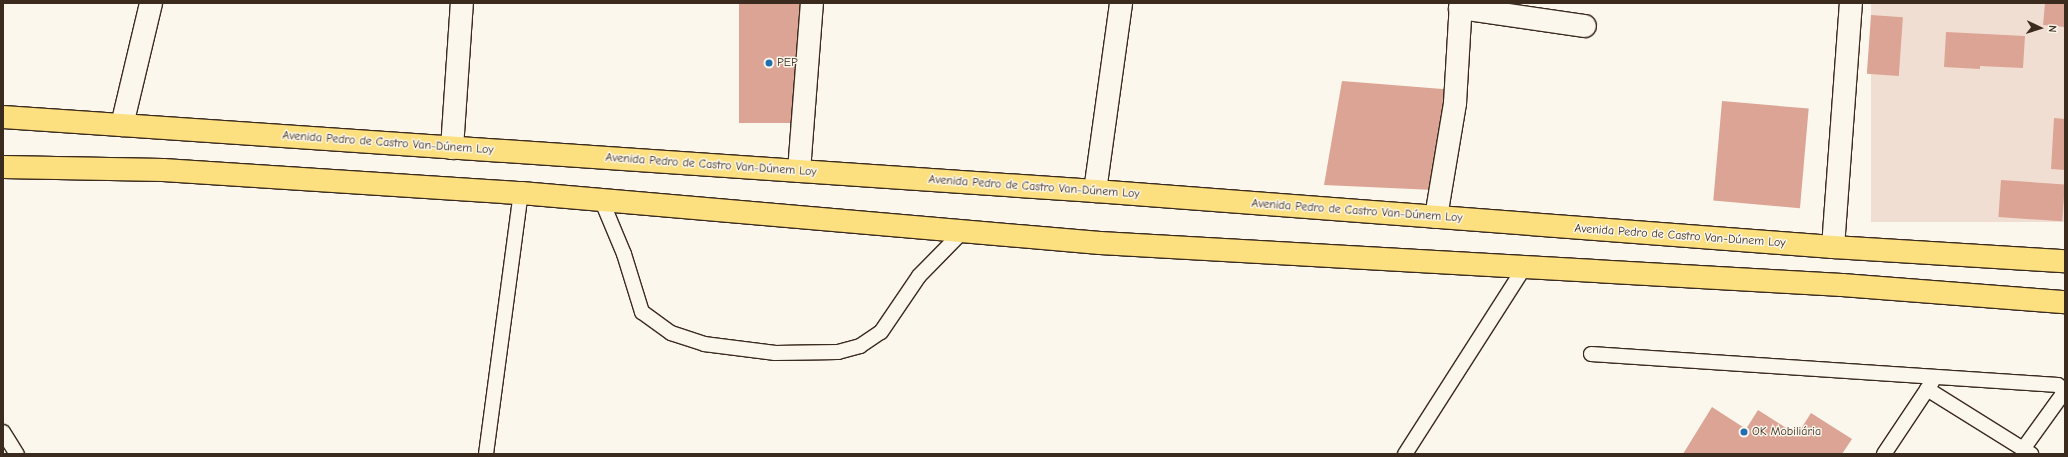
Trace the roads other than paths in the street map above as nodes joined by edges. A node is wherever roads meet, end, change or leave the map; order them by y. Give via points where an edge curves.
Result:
1 (151, 3) edge
2 (462, 3) edge
3 (812, 3) edge
4 (1121, 3) edge
5 (1851, 3) edge
6 (1460, 5) edge
7 (1585, 26) dead end
8 (3, 117) edge
9 (122, 125) junction
10 (452, 148) junction
11 (3, 167) edge
12 (799, 171) junction
13 (1096, 191) junction
14 (521, 193) junction
15 (601, 199) junction
16 (1436, 217) junction
17 (964, 230) junction
18 (1833, 247) junction
19 (2065, 261) edge
20 (1524, 268) junction
21 (2065, 302) edge
22 (1591, 354) dead end
23 (1937, 375) junction
24 (1928, 389) junction
25 (3, 432) edge
26 (2027, 451) edge
27 (1889, 452) edge
28 (17, 454) edge
29 (486, 454) edge
30 (1405, 454) edge

1 - 9 street
2 - 10 street
3 - 12 street
4 - 13 street
5 - 18 street
6 - 7 street
6 - 16 street via 1455,103
8 - 9 highway, Avenida Pedro de Castro Van-Dúnem Loy
9 - 10 highway, Avenida Pedro de Castro Van-Dúnem Loy
10 - 12 highway, Avenida Pedro de Castro Van-Dúnem Loy
11 - 14 highway via 162,170
12 - 13 highway, Avenida Pedro de Castro Van-Dúnem Loy
13 - 16 highway, Avenida Pedro de Castro Van-Dúnem Loy
14 - 15 highway
14 - 29 lane
15 - 17 highway
15 - 17 lane via 624,254 642,312 670,333 704,344 775,353 838,352 860,346 880,332 919,276
16 - 18 highway, Avenida Pedro de Castro Van-Dúnem Loy
17 - 20 highway via 1100,243
18 - 19 highway, Avenida Pedro de Castro Van-Dúnem Loy
20 - 21 highway via 1834,284
20 - 30 lane
22 - 23 lane
23 - 24 lane
23 - 26 lane via 2058,385 2062,395
24 - 26 lane
24 - 27 lane
25 - 28 lane

